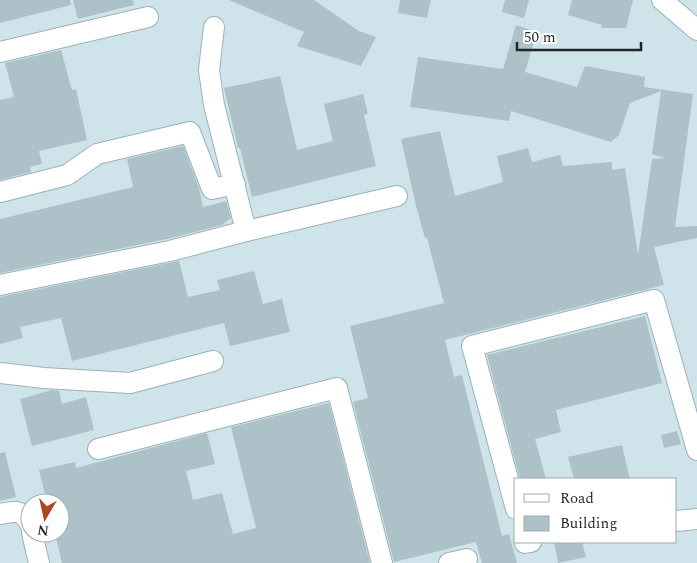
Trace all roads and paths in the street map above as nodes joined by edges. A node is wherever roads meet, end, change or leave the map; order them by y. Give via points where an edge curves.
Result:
1 (662, 0) edge
2 (148, 17) dead end
3 (214, 27) dead end
4 (697, 30) edge
5 (0, 52) edge
6 (234, 184) junction
7 (0, 192) edge
8 (397, 196) dead end
9 (246, 230) junction
10 (0, 285) edge
11 (213, 361) dead end
12 (0, 373) edge
13 (98, 448) dead end
14 (697, 450) edge
15 (514, 501) edge
16 (0, 514) edge
17 (20, 514) edge
18 (697, 519) edge
19 (677, 521) edge
20 (34, 543) edge
21 (39, 563) edge
22 (382, 563) edge

1 - 4 street
2 - 5 street
3 - 6 street via 209,70 214,105
6 - 7 street via 212,189 190,132 97,154 67,175
6 - 9 street
8 - 9 street
9 - 10 street via 170,251
11 - 12 street via 130,383
13 - 22 street via 338,388
14 - 15 street via 654,300 472,346
16 - 17 street via 15,511
18 - 19 street
20 - 21 street

